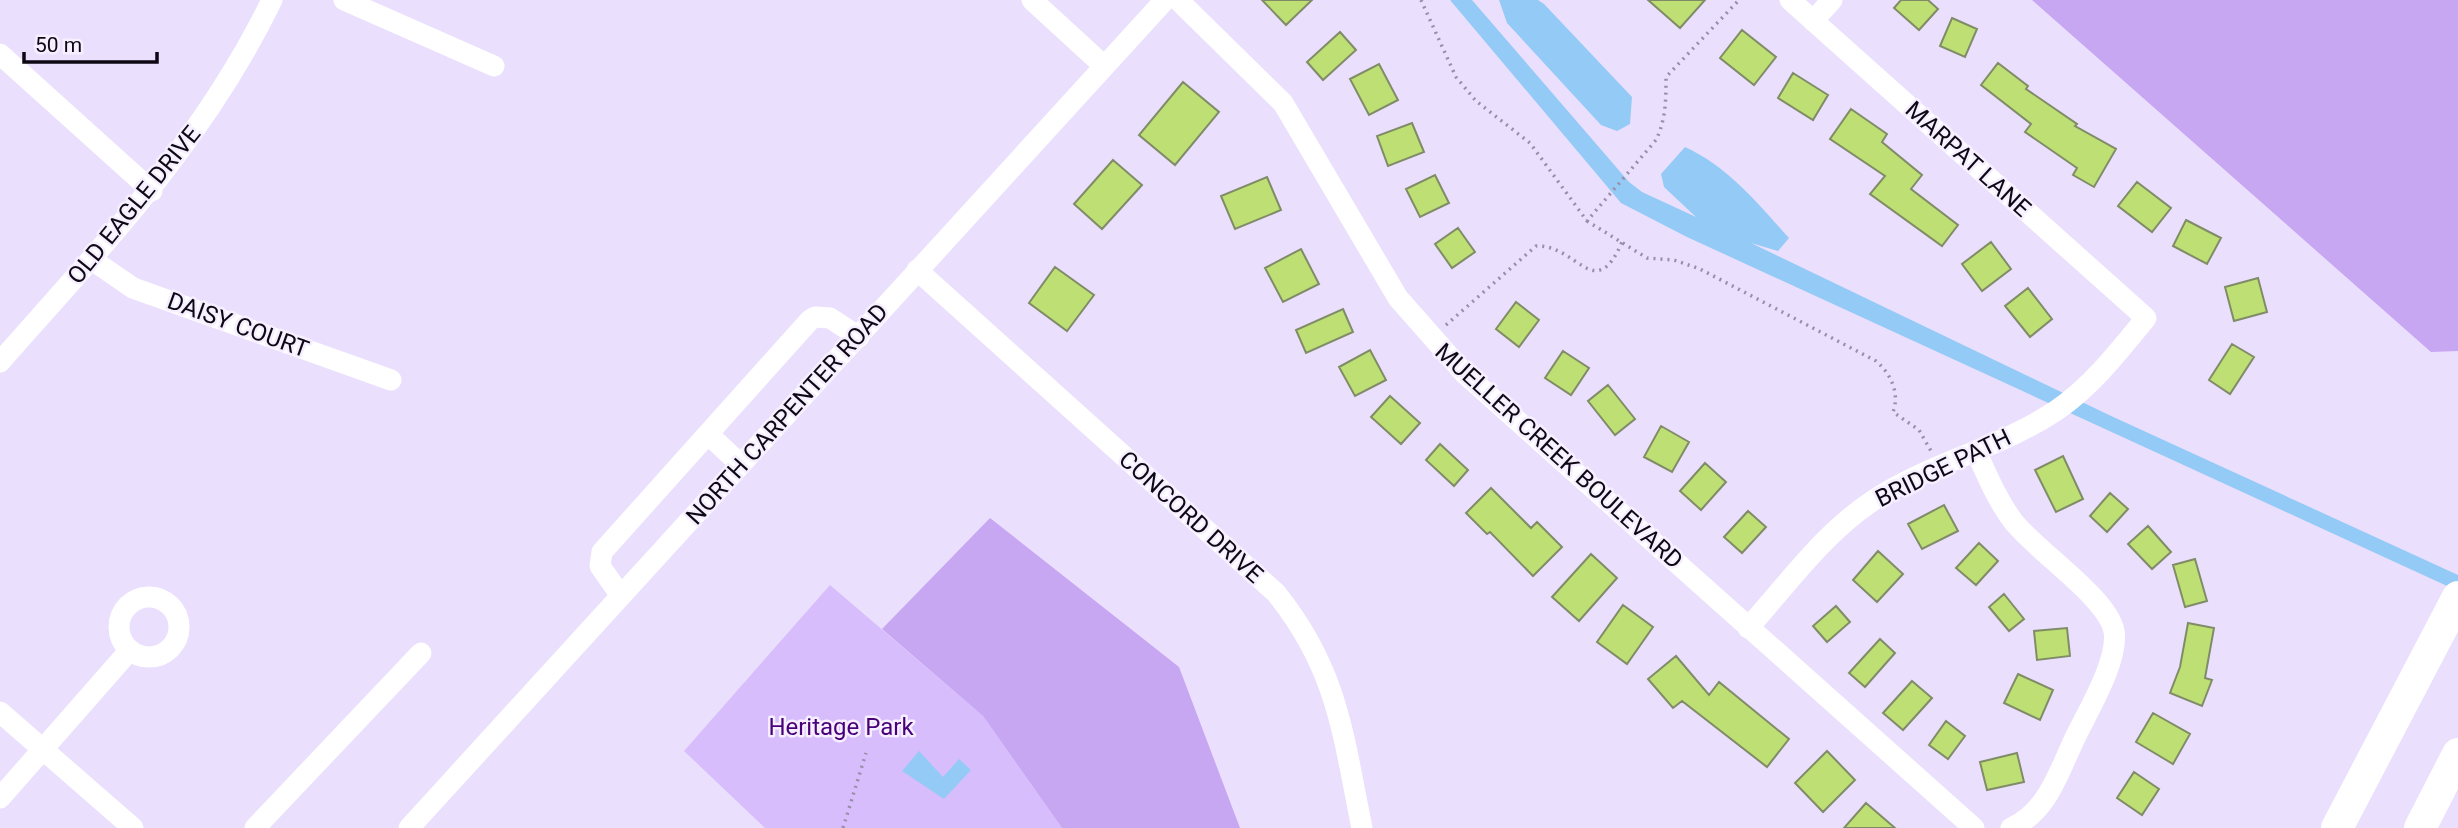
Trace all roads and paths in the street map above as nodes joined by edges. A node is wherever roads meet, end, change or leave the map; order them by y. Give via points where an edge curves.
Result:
1 (272, 0) edge
2 (344, 0) edge
3 (1032, 0) edge
4 (1165, 0) edge
5 (1178, 0) edge
6 (1421, 0) edge
7 (1739, 0) edge
8 (1790, 0) edge
9 (1832, 0) edge
10 (1813, 21) junction
11 (0, 54) edge
12 (494, 66) dead end
13 (1104, 66) junction
14 (152, 191) junction
15 (1587, 221) junction
16 (1622, 242) junction
17 (92, 259) junction
18 (917, 270) junction
19 (2146, 318) joint
20 (859, 337) junction
21 (1431, 338) junction
22 (0, 362) edge
23 (391, 380) dead end
24 (708, 434) junction
25 (1976, 451) junction
26 (741, 465) junction
27 (1938, 468) junction
28 (621, 596) junction
29 (2458, 597) edge
30 (1748, 628) junction
31 (130, 650) dead end
32 (421, 653) dead end
33 (0, 712) edge
34 (43, 749) junction
35 (866, 753) dead end
36 (2458, 754) edge
37 (0, 798) edge
38 (133, 828) edge
39 (256, 828) edge
40 (409, 828) edge
41 (843, 828) edge
42 (1362, 828) edge
43 (1974, 828) edge
44 (2011, 828) edge
45 (2337, 828) edge
46 (2420, 828) edge

1 - 14 street, OLD EAGLE DRIVE via 221,94
2 - 12 street
3 - 13 street
4 - 13 street, NORTH CARPENTER ROAD
5 - 21 street, MUELLER CREEK BOULEVARD via 1283,103 1373,260
6 - 15 path via 1456,76 1476,101 1530,143
7 - 15 path via 1666,77 1663,126
8 - 10 street, MARPAT LANE
9 - 10 street
10 - 19 street, MARPAT LANE
11 - 14 street
13 - 18 street, NORTH CARPENTER ROAD
14 - 17 street, OLD EAGLE DRIVE
15 - 16 path
16 - 21 path via 1611,265 1594,272 1562,253 1536,247
16 - 27 path via 1647,258 1674,260 1700,269 1877,361 1896,394 1893,412 1919,430
17 - 22 street, OLD EAGLE DRIVE
17 - 23 street, DAISY COURT via 133,288
18 - 20 street, NORTH CARPENTER ROAD
18 - 42 street, CONCORD DRIVE via 1276,593 1298,620 1314,645 1335,701
19 - 25 street, BRIDGE PATH via 2108,365 2066,402 2028,427
20 - 24 street via 830,318 815,317
20 - 26 street, NORTH CARPENTER ROAD
21 - 30 street, MUELLER CREEK BOULEVARD via 1465,374
24 - 26 street
24 - 28 street via 602,552 600,566
25 - 27 street, BRIDGE PATH
25 - 44 street via 2012,520 2101,606 2113,630 2112,658 2044,803
26 - 28 street, NORTH CARPENTER ROAD
27 - 30 street, BRIDGE PATH via 1895,487 1847,521
28 - 40 street, NORTH CARPENTER ROAD
29 - 45 highway
30 - 43 street, MUELLER CREEK BOULEVARD
31 - 34 street
32 - 39 street
33 - 34 street
34 - 37 street
34 - 38 street
35 - 41 path
36 - 46 highway

